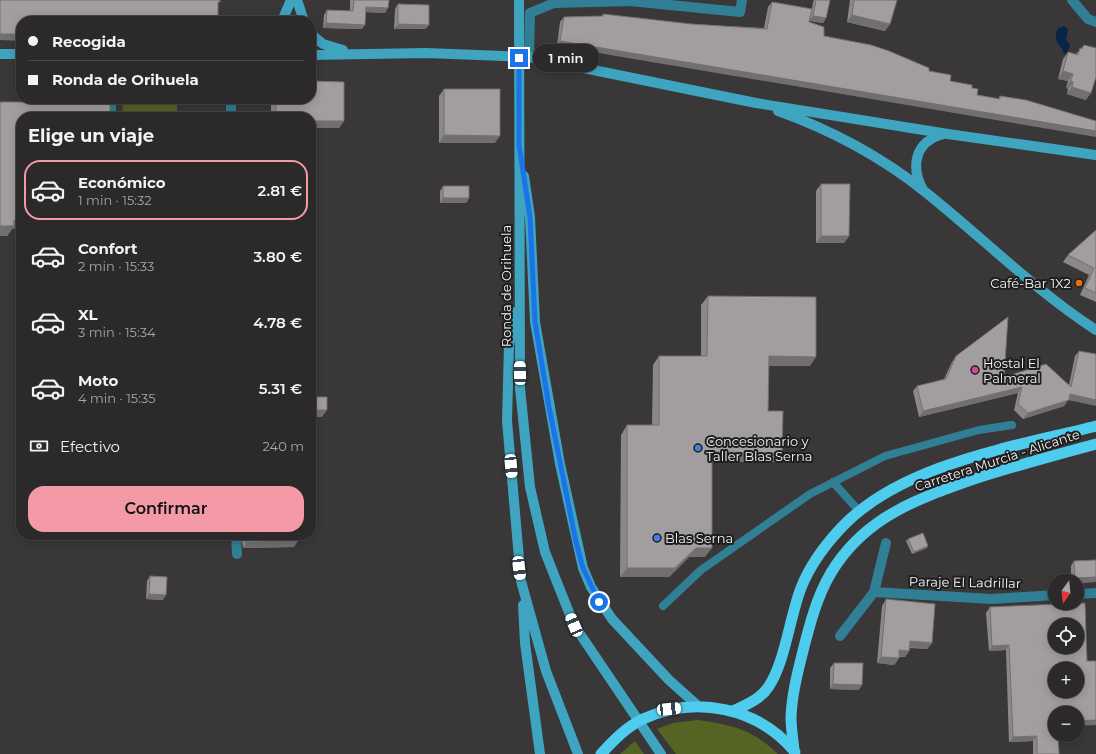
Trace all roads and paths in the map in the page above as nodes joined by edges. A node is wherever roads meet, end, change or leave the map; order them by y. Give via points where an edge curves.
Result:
1 (291, 0) edge
2 (296, 0) edge
3 (518, 0) edge
4 (742, 0) edge
5 (1072, 0) edge
6 (284, 16) edge
7 (288, 16) edge
8 (299, 16) edge
9 (302, 16) edge
10 (1096, 22) edge
11 (316, 38) edge
12 (0, 54) edge
13 (16, 54) edge
14 (316, 54) edge
15 (356, 54) junction
16 (529, 57) junction
17 (756, 103) junction
18 (948, 134) junction
19 (519, 145) junction
20 (1096, 155) edge
21 (923, 190) junction
22 (519, 284) junction
23 (1096, 330) edge
24 (1012, 425) dead end
25 (1096, 426) edge
26 (1096, 444) edge
27 (834, 482) junction
28 (859, 511) junction
29 (236, 540) edge
30 (886, 543) dead end
31 (236, 554) dead end
32 (521, 581) junction
33 (874, 592) junction
34 (1096, 593) edge
35 (1084, 594) edge
36 (1048, 595) edge
37 (663, 606) dead end
38 (840, 636) dead end
39 (698, 706) junction
40 (733, 711) junction
41 (795, 752) edge
42 (540, 754) edge
43 (578, 754) edge
44 (601, 754) edge
45 (661, 754) edge

1 - 6 main road
1 - 7 main road
2 - 8 main road
2 - 9 main road
3 - 19 main road, Ronda de Orihuela
4 - 16 street via 740,12 630,1 554,3 530,13
5 - 10 street via 1088,19
11 - 15 main road via 323,44
12 - 13 main road
14 - 15 main road
15 - 16 main road via 434,53
16 - 17 main road
17 - 18 main road
17 - 21 main road via 810,122 867,152
18 - 20 main road
18 - 21 main road via 935,137 924,145 917,157 916,171
19 - 22 main road, Ronda de Orihuela
19 - 39 main road via 530,217 536,329 560,464 583,568 593,592 612,619 669,680
21 - 23 main road via 1062,308
22 - 32 main road via 510,345 507,421
22 - 45 main road, Ronda de Orihuela via 522,420 530,487 545,552 574,625
24 - 27 lane via 979,430 885,456
25 - 28 highway, Carretera Murcia - Alicante via 1005,449 925,474 885,493
26 - 41 highway, Carretera Murcia - Alicante via 925,496 886,516 850,547 826,583 809,626 792,703
27 - 28 lane
27 - 37 lane via 810,494 701,570
28 - 40 highway, Carretera Murcia - Alicante via 826,545 801,587 776,671 769,686 750,704
29 - 31 street
30 - 33 street
32 - 42 main road via 525,643
32 - 43 main road via 546,671
33 - 36 street, Paraje El Ladrillar via 992,599
33 - 38 street
34 - 35 street
39 - 40 highway
39 - 44 highway via 669,709 642,719 618,736
40 - 41 highway via 755,720 776,733

